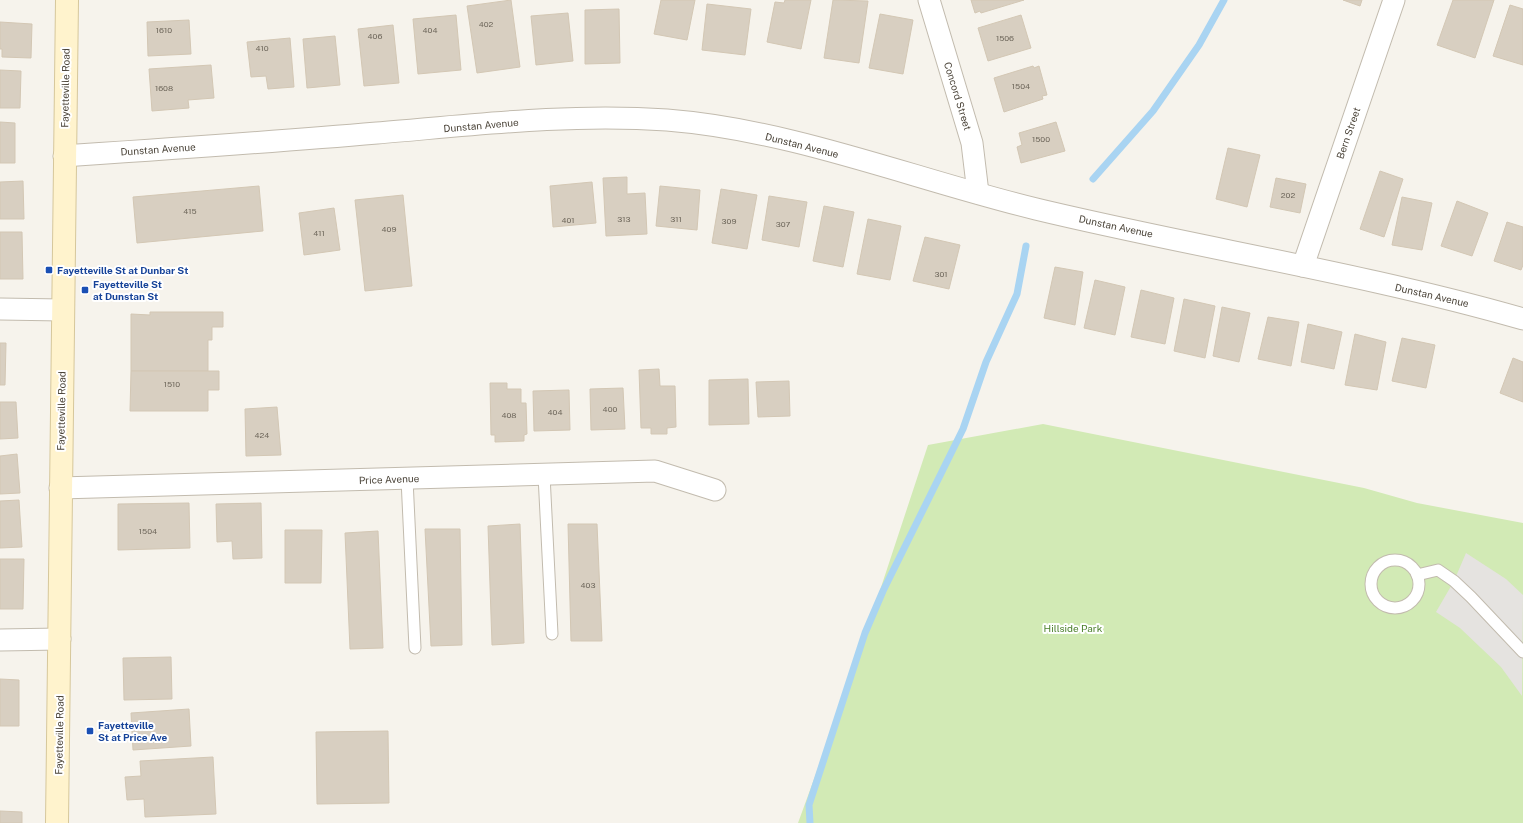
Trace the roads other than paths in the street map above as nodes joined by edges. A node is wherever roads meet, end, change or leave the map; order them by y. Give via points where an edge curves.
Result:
1 (66, 0) edge
2 (929, 0) edge
3 (1394, 0) edge
4 (64, 156) junction
5 (978, 193) junction
6 (1302, 266) junction
7 (0, 309) edge
8 (62, 310) junction
9 (1523, 318) edge
10 (544, 475) junction
11 (407, 479) junction
12 (60, 488) junction
13 (715, 490) dead end
14 (1417, 575) junction
15 (552, 634) dead end
16 (60, 639) junction
17 (0, 640) edge
18 (415, 648) dead end
19 (1523, 652) edge
20 (57, 823) edge

1 - 4 main road, Fayetteville Road
2 - 5 street, Concord Street via 972,143
3 - 6 street, Bern Street
4 - 5 street, Dunstan Avenue via 572,117 629,118 711,125 775,137
4 - 8 main road, Fayetteville Road
5 - 6 street, Dunstan Avenue via 1073,218
6 - 9 street, Dunstan Avenue via 1461,301
7 - 8 street
8 - 12 main road, Fayetteville Road
10 - 11 street, Price Avenue
10 - 13 street, Price Avenue via 655,471
10 - 15 lane
11 - 12 street, Price Avenue
11 - 18 lane
12 - 16 main road, Fayetteville Road
14 - 14 lane via 1418,591 1408,605 1390,608 1381,604 1374,595 1371,586 1373,576 1385,563 1407,563
14 - 19 lane via 1438,570 1454,581
16 - 17 street
16 - 20 main road, Fayetteville Road

